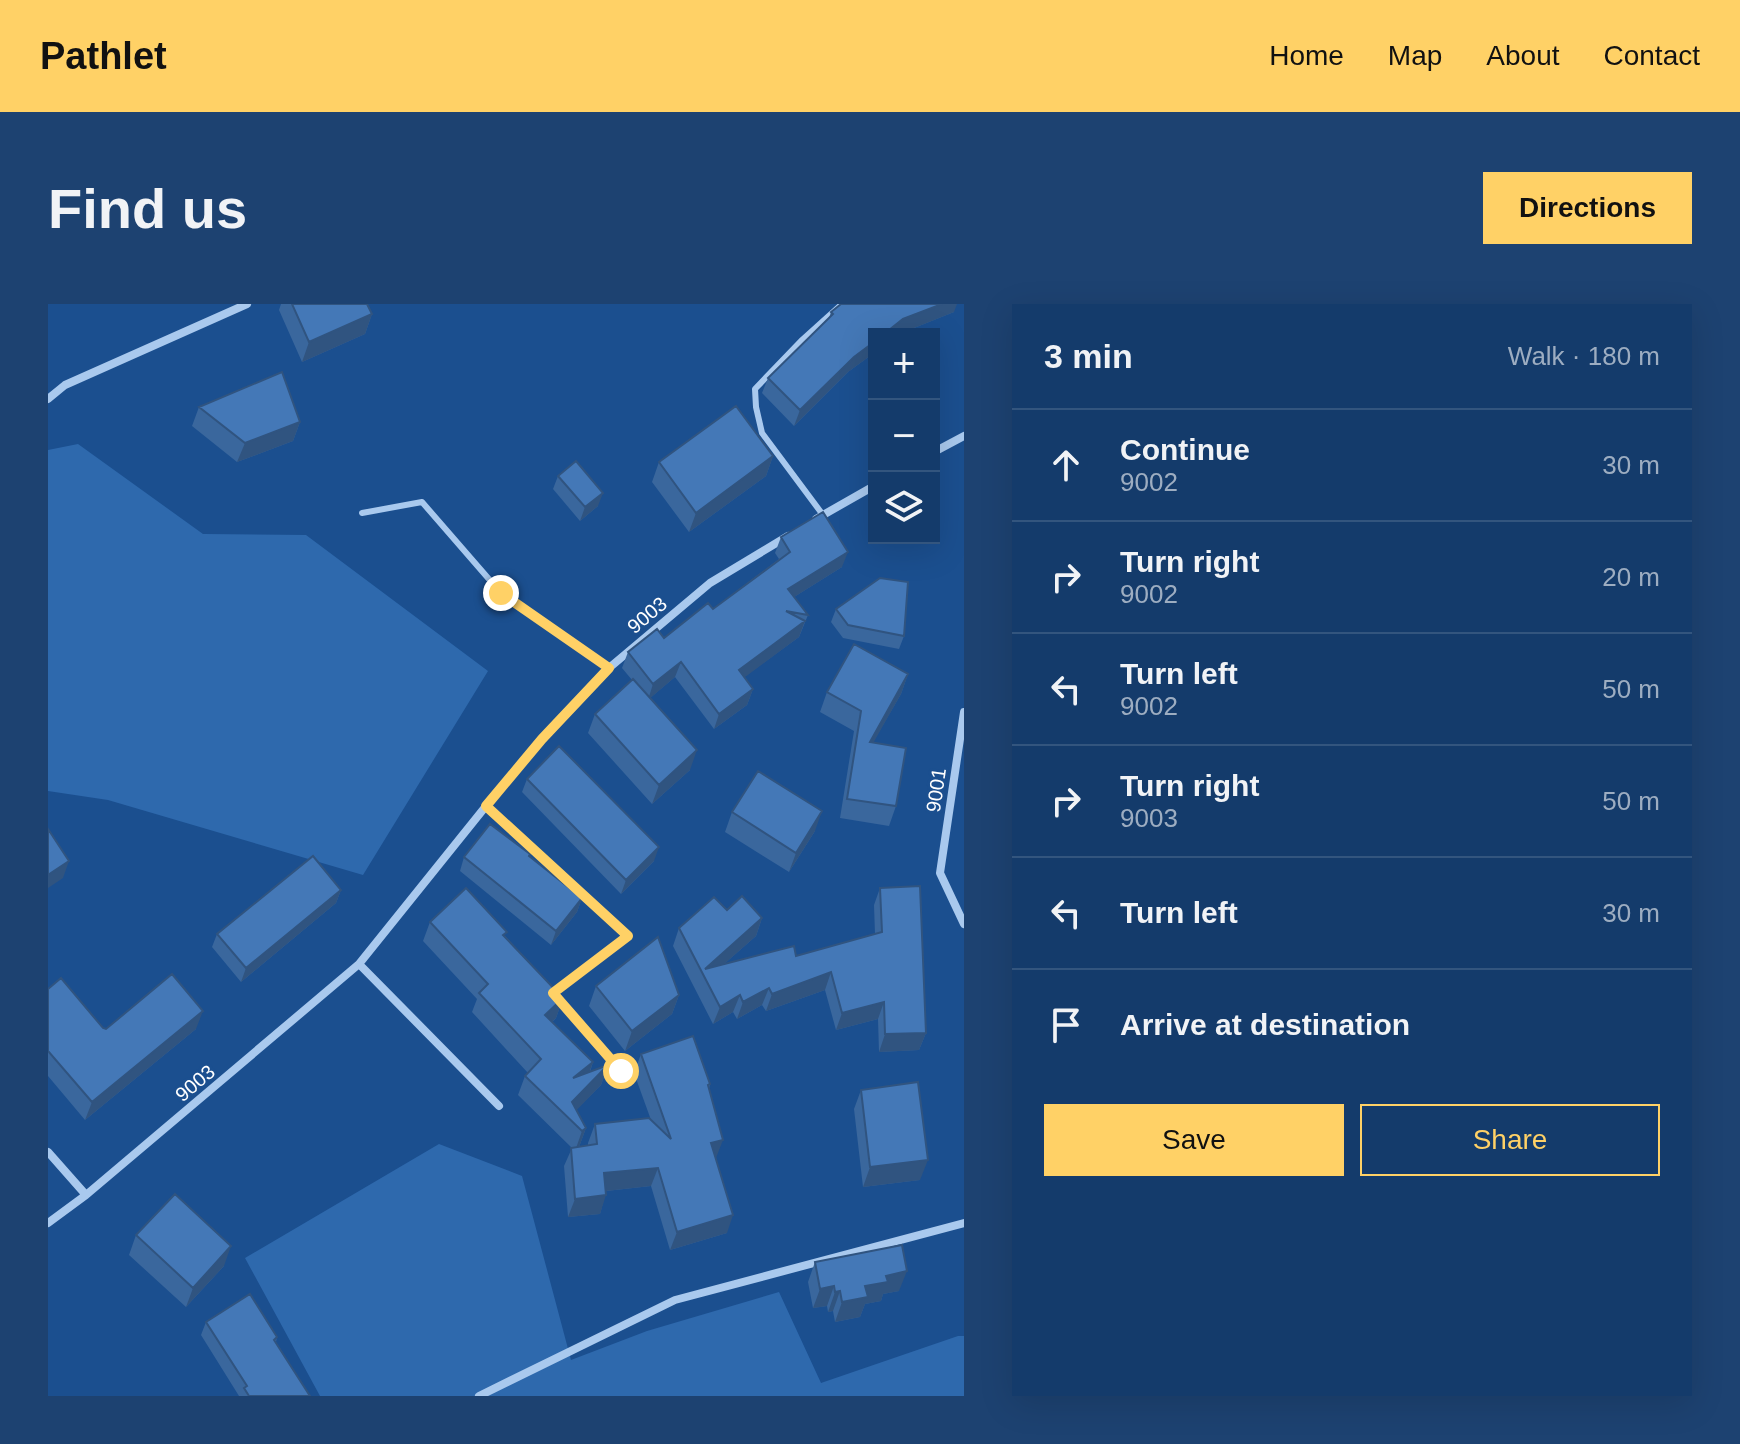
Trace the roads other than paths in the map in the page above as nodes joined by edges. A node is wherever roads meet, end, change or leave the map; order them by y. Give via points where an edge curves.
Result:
1 (247, 304) edge
2 (842, 304) edge
3 (48, 399) edge
4 (964, 436) edge
5 (940, 449) edge
6 (868, 489) edge
7 (362, 513) dead end
8 (823, 515) junction
9 (811, 522) edge
10 (798, 530) edge
11 (609, 668) junction
12 (964, 712) edge
13 (486, 806) junction
14 (964, 924) edge
15 (359, 964) junction
16 (621, 1071) dead end
17 (499, 1106) dead end
18 (48, 1152) edge
19 (86, 1195) junction
20 (48, 1223) edge
21 (964, 1223) edge
22 (479, 1396) edge

1 - 3 street via 65,385
2 - 8 lane via 755,389 762,433
4 - 5 street
6 - 8 street
7 - 11 lane via 422,502 501,593
8 - 9 street
10 - 11 street, 9003 via 710,583
11 - 13 street, 9003
12 - 14 street, 9001 via 940,873
13 - 15 street, 9003
13 - 16 street via 628,936 553,993
15 - 17 street
15 - 19 street, 9003
18 - 19 street
19 - 20 street, 9003
21 - 22 street via 675,1300

